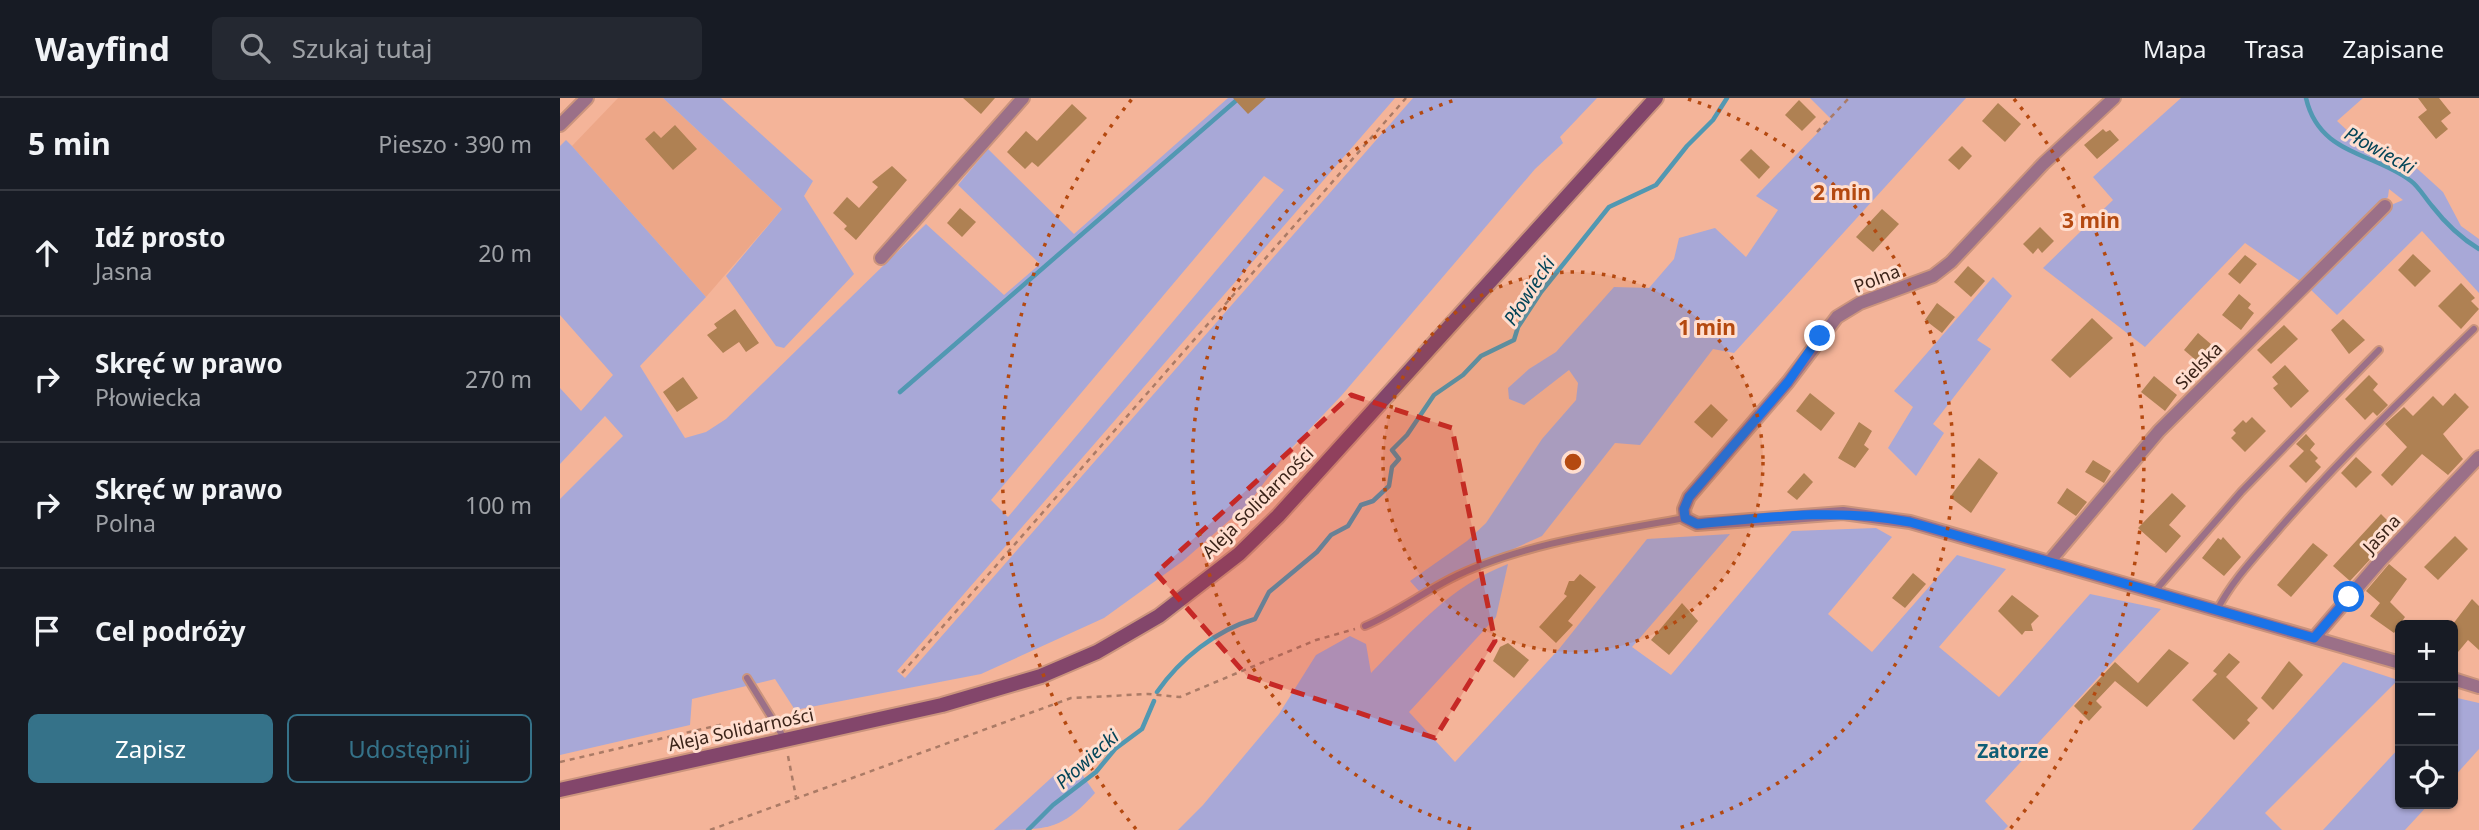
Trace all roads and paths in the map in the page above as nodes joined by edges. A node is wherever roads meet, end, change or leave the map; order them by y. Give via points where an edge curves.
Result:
1 (587, 98) edge
2 (1023, 98) edge
3 (1406, 98) edge
4 (1656, 98) edge
5 (1849, 98) edge
6 (2114, 98) edge
7 (560, 125) edge
8 (1818, 132) dead end
9 (2385, 206) dead end
10 (881, 258) dead end
11 (2474, 329) dead end
12 (2379, 350) dead end
13 (2479, 457) edge
14 (1685, 518) junction
15 (2049, 562) junction
16 (2155, 592) junction
17 (2217, 610) junction
18 (1365, 626) joint
19 (2314, 638) junction
20 (2395, 662) edge
21 (902, 673) dead end
22 (747, 678) dead end
23 (2458, 680) edge
24 (2479, 687) edge
25 (724, 724) dead end
26 (785, 740) junction
27 (560, 762) edge
28 (560, 790) edge
29 (796, 797) junction
30 (710, 830) edge

1 - 7 street
2 - 10 street
3 - 21 path
4 - 26 main road, Aleja Solidarności via 1278,516 1199,587 1097,652 1041,676 942,705
5 - 8 path
6 - 14 street, Polna via 2043,164 1951,262 1933,276 1860,303 1837,317 1689,497
9 - 15 street, Sielska via 2159,431
11 - 17 lane via 2302,503 2229,587
12 - 16 lane via 2241,492
13 - 19 street, Jasna
14 - 15 street via 1697,524 1877,515
14 - 18 lane via 1501,559 1450,579
15 - 16 street
16 - 17 street
17 - 19 street
18 - 29 path via 1315,640 1180,697 1071,698
19 - 20 street
22 - 26 lane
23 - 24 street
25 - 27 path
26 - 28 main road, Aleja Solidarności
26 - 29 path
29 - 30 path

